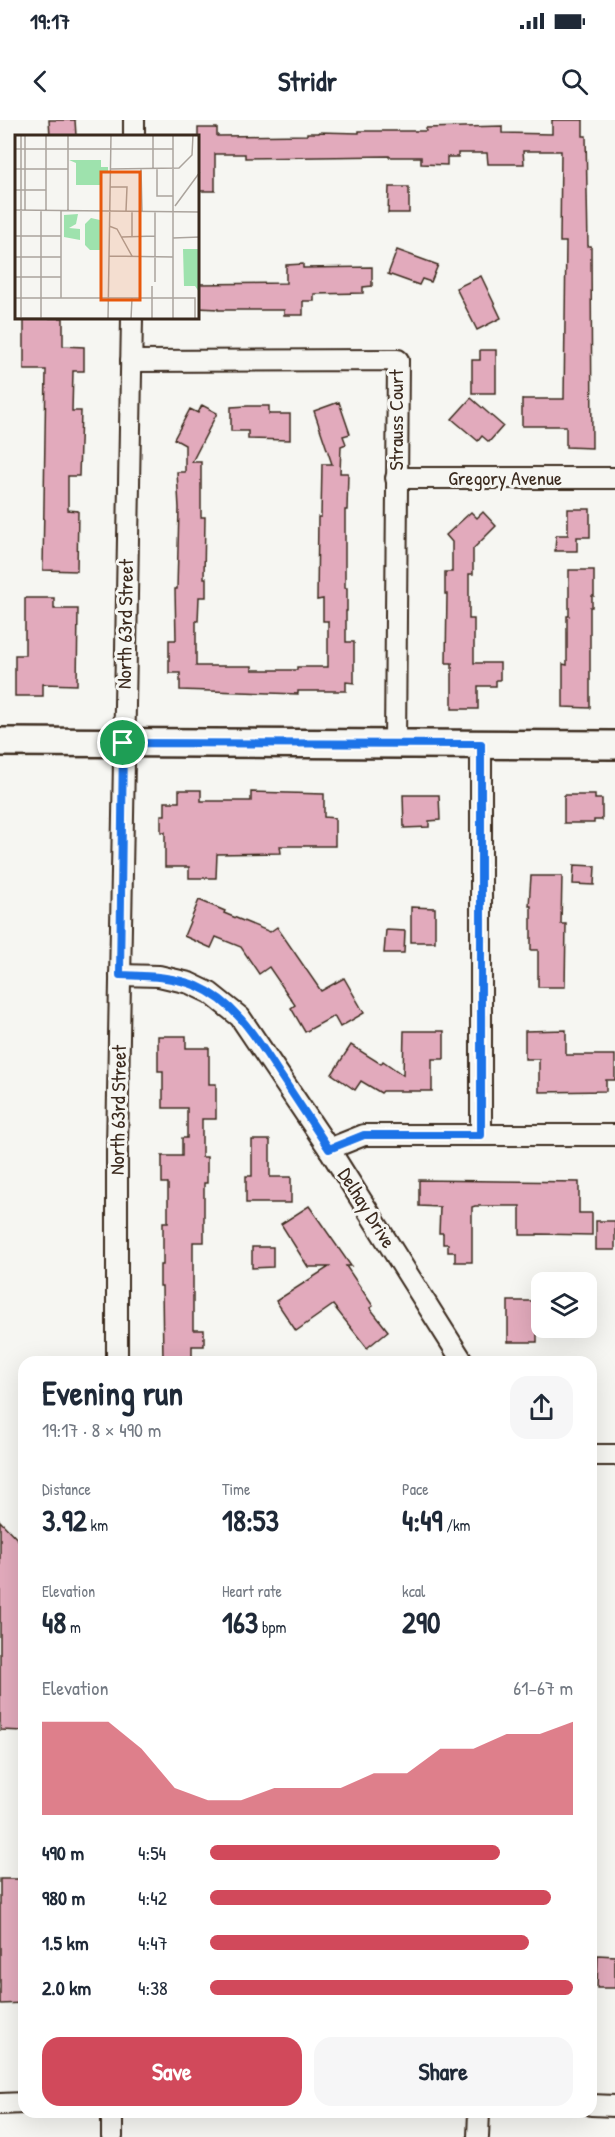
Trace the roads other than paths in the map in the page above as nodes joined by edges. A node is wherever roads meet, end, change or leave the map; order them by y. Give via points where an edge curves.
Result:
1 (132, 320) edge
2 (131, 361) junction
3 (396, 478) junction
4 (615, 478) edge
5 (0, 742) edge
6 (123, 743) junction
7 (481, 744) junction
8 (395, 745) junction
9 (615, 745) edge
10 (120, 975) junction
11 (481, 1135) junction
12 (615, 1136) edge
13 (329, 1149) junction
14 (117, 1356) edge
15 (459, 1356) edge
16 (597, 1455) edge
17 (615, 1455) edge
18 (0, 2103) edge
19 (18, 2103) edge
20 (597, 2105) edge
21 (615, 2106) edge
22 (112, 2118) edge
23 (479, 2118) edge
24 (112, 2137) edge
25 (478, 2137) edge

1 - 2 street, North 63rd Street
2 - 3 street, Strauss Court via 398,360
2 - 6 street, North 63rd Street
3 - 4 street, Gregory Avenue
3 - 8 street, Strauss Court
5 - 6 main road
6 - 8 main road
6 - 10 street, North 63rd Street
7 - 8 main road
7 - 9 main road
7 - 11 street
10 - 13 street, Delhay Drive via 179,980 210,993 230,1008 249,1029
10 - 14 street, North 63rd Street
11 - 12 street
11 - 13 street via 364,1135
13 - 15 street, Delhay Drive
16 - 17 street
18 - 19 street
20 - 21 street
22 - 24 street
23 - 25 street

